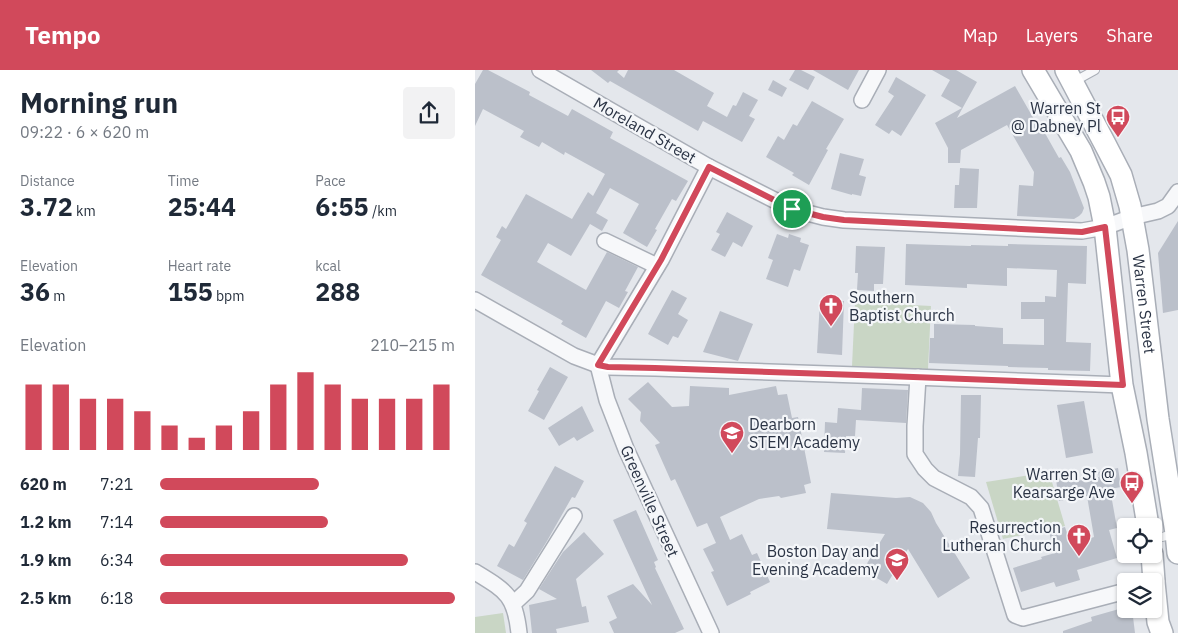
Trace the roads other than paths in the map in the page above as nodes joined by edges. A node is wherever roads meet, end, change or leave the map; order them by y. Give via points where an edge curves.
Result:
1 (540, 70) edge
2 (878, 70) edge
3 (1033, 70) edge
4 (1095, 70) edge
5 (1069, 76) edge
6 (862, 100) dead end
7 (709, 167) junction
8 (1178, 192) edge
9 (1173, 207) edge
10 (1132, 217) junction
11 (1105, 227) junction
12 (605, 241) dead end
13 (657, 266) junction
14 (475, 300) edge
15 (598, 365) junction
16 (918, 377) junction
17 (1123, 385) junction
18 (574, 516) dead end
19 (1147, 518) edge
20 (1162, 539) edge
21 (1177, 540) edge
22 (475, 572) edge
23 (1117, 593) edge
24 (513, 604) junction
25 (519, 633) edge
26 (711, 633) edge

1 - 7 street, Moreland Street
2 - 6 street
3 - 11 main road, Warren Street via 1081,151 1099,197
4 - 5 lane
5 - 10 main road, Warren Street via 1121,175
7 - 11 street, Moreland Street via 792,209 823,217 1082,232
7 - 13 street
8 - 9 street
9 - 10 street, Moreland Street
10 - 11 street, Moreland Street
10 - 21 main road, Warren Street
11 - 17 main road, Warren Street
12 - 13 street
13 - 15 street
14 - 15 street via 574,356
15 - 16 street
15 - 26 street, Greenville Street via 607,400 626,449
16 - 17 street
16 - 23 street via 915,454 934,478 971,497 981,508 1015,615 1023,618
17 - 19 main road, Warren Street
18 - 24 street via 527,591
20 - 21 lane
22 - 24 street via 505,592
24 - 25 street

